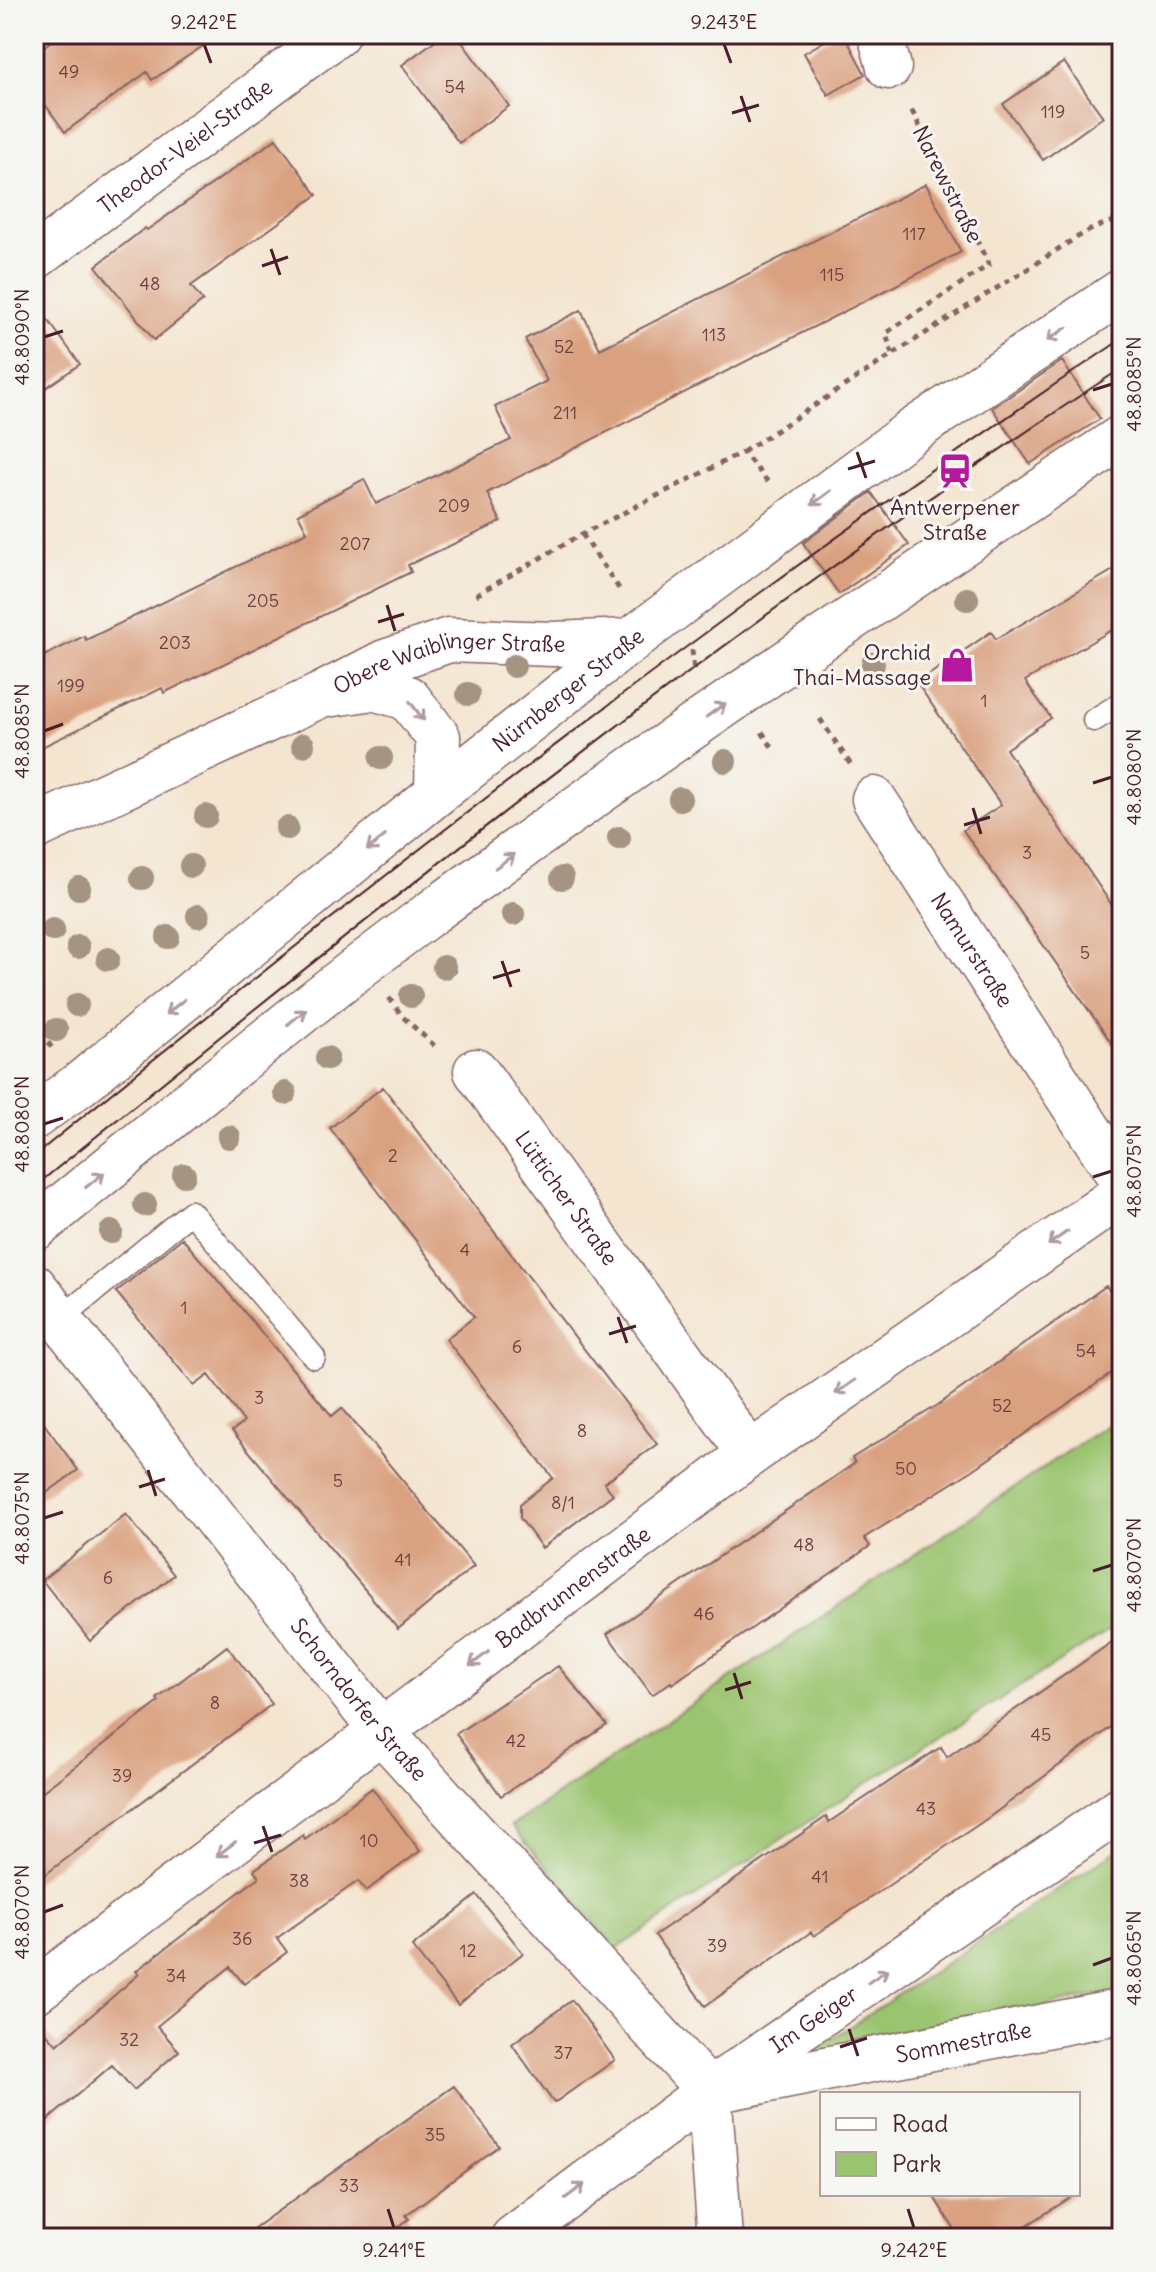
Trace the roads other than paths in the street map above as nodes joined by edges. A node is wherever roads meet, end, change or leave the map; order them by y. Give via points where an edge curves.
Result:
1 (337, 34) edge
2 (34, 258) edge
3 (1122, 291) edge
4 (1122, 437) edge
5 (639, 635) junction
6 (319, 696) junction
7 (1122, 703) edge
8 (1094, 720) dead end
9 (437, 793) junction
10 (874, 799) road end
11 (34, 828) edge
12 (476, 1071) road end
13 (34, 1117) edge
14 (1122, 1180) edge
15 (1122, 1194) edge
16 (34, 1229) edge
17 (47, 1302) edge
18 (314, 1357) dead end
19 (750, 1454) junction
20 (382, 1732) junction
21 (1122, 1808) edge
22 (34, 1992) edge
23 (1122, 2011) edge
24 (709, 2091) junction
25 (513, 2238) edge
26 (720, 2238) edge

1 - 2 street, Theodor-Veiel-Straße
3 -> 5 street, Nürnberger Straße via 908,434
16 -> 4 street via 364,964 736,695
5 - 6 street, Obere Waiblinger Straße via 553,644 449,640 385,662
5 - 9 street, Nürnberger Straße
6 -> 9 street, Obere Waiblinger Straße via 373,688 408,698 438,737
6 - 11 street, Obere Waiblinger Straße
7 - 8 lane
9 -> 13 street, Nürnberger Straße
10 - 14 street, Namurstraße
12 - 19 street, Lütticher Straße
15 -> 19 street, Badbrunnenstraße
17 - 18 lane via 191,1212
17 - 20 street, Schorndorfer Straße
19 -> 20 street, Badbrunnenstraße
20 -> 22 street, Badbrunnenstraße
20 - 24 street, Schorndorfer Straße
24 -> 21 street, Im Geiger
23 - 24 street, Sommestraße
25 -> 24 street, Im Geiger
24 - 26 street

